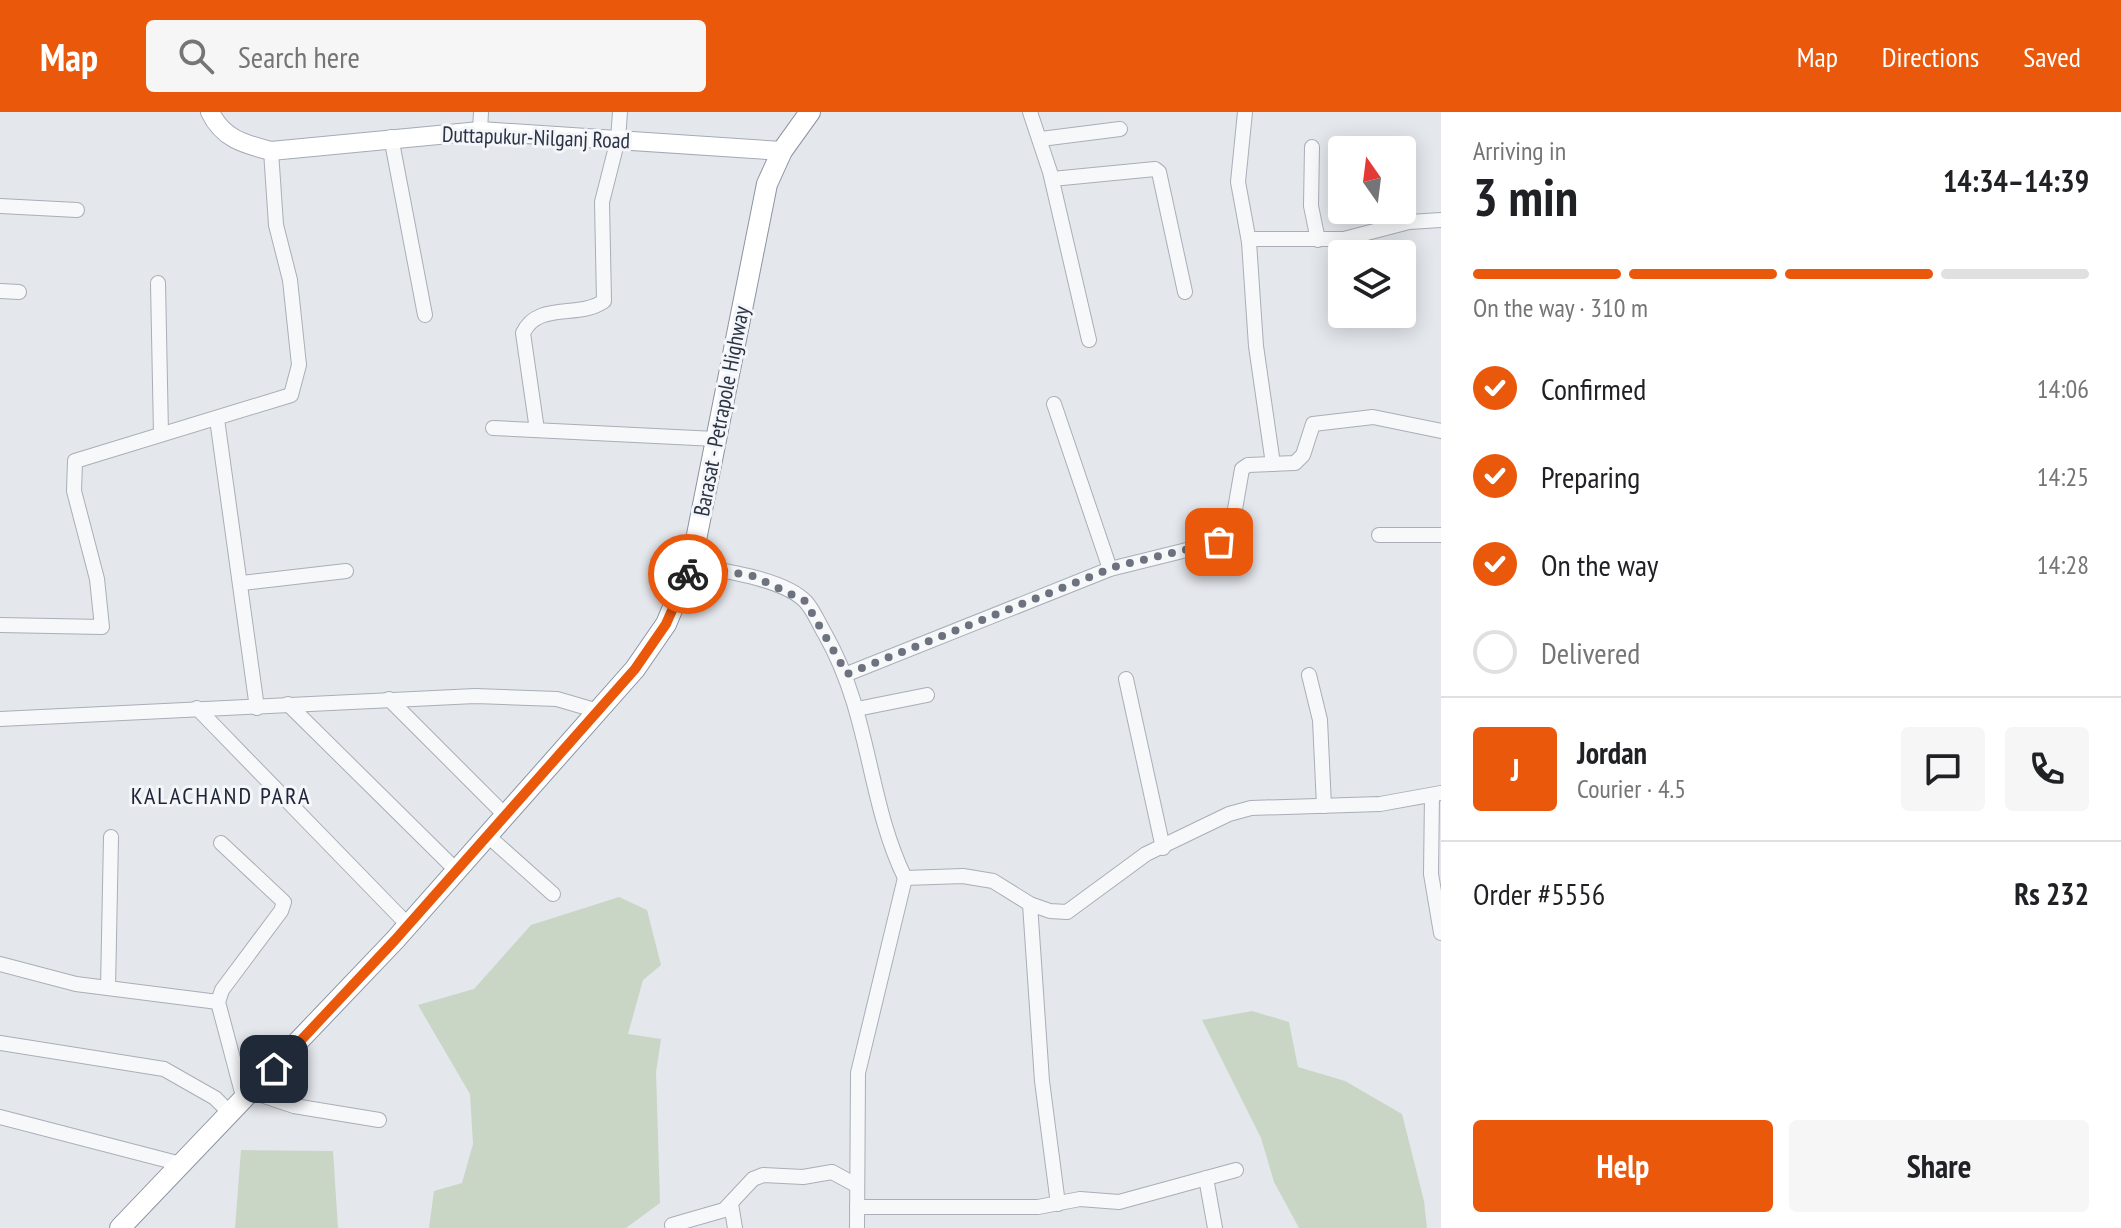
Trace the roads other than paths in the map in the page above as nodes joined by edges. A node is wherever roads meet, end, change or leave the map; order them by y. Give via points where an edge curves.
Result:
1 (210, 112) edge
2 (620, 112) edge
3 (810, 112) edge
4 (1030, 112) edge
5 (1245, 112) edge
6 (480, 121) edge
7 (1120, 129) dead end
8 (391, 137) junction
9 (618, 139) junction
10 (1041, 139) junction
11 (1312, 147) dead end
12 (271, 151) junction
13 (782, 151) junction
14 (1052, 179) junction
15 (0, 206) edge
16 (77, 210) dead end
17 (1441, 220) edge
18 (1318, 240) junction
19 (1249, 242) junction
20 (158, 283) dead end
21 (0, 291) edge
22 (19, 292) dead end
23 (1185, 292) dead end
24 (425, 315) dead end
25 (1089, 340) dead end
26 (1054, 404) dead end
27 (217, 419) junction
28 (493, 428) dead end
29 (537, 430) junction
30 (1441, 431) edge
31 (161, 434) junction
32 (716, 439) junction
33 (1273, 464) junction
34 (1379, 535) dead end
35 (1441, 535) edge
36 (691, 565) junction
37 (1110, 569) junction
38 (346, 571) dead end
39 (242, 583) junction
40 (0, 625) edge
41 (847, 674) junction
42 (1309, 675) dead end
43 (1126, 679) dead end
44 (927, 695) dead end
45 (389, 699) junction
46 (288, 704) junction
47 (197, 708) junction
48 (257, 708) junction
49 (857, 709) junction
50 (598, 711) junction
51 (0, 719) edge
52 (1436, 794) edge
53 (1324, 806) junction
54 (506, 816) junction
55 (488, 836) junction
56 (111, 837) dead end
57 (221, 843) dead end
58 (1163, 848) junction
59 (457, 871) junction
60 (905, 878) junction
61 (553, 894) dead end
62 (1030, 904) junction
63 (408, 925) junction
64 (1441, 933) edge
65 (0, 964) edge
66 (108, 988) junction
67 (218, 1002) junction
68 (0, 1043) edge
69 (242, 1102) junction
70 (0, 1117) edge
71 (379, 1120) dead end
72 (181, 1164) junction
73 (1236, 1170) dead end
74 (1206, 1178) junction
75 (856, 1185) junction
76 (731, 1204) junction
77 (1058, 1204) junction
78 (857, 1207) junction
79 (672, 1225) dead end
80 (120, 1228) edge
81 (735, 1228) edge
82 (857, 1228) edge
83 (1215, 1228) edge

1 - 12 main road, Duttapukur-Nilganj Road via 227,135
2 - 9 street
3 - 13 highway, Barasat - Petrapole Highway
4 - 10 street
5 - 19 street via 1238,182
6 - 8 main road, Duttapukur-Nilganj Road
6 - 9 main road, Duttapukur-Nilganj Road
7 - 10 street
8 - 12 main road, Duttapukur-Nilganj Road
8 - 24 street
9 - 13 main road, Duttapukur-Nilganj Road
9 - 29 street via 602,202 604,301 588,309 539,315 523,333
10 - 14 street
11 - 18 street via 1311,206
12 - 27 street via 276,225 290,280 299,365 291,395
13 - 32 highway, Barasat - Petrapole Highway via 759,213
14 - 23 street via 1159,172
14 - 25 street
15 - 16 street
17 - 18 street
18 - 19 street
19 - 33 street via 1256,346
20 - 31 street
21 - 22 street
26 - 37 street
27 - 31 street
27 - 39 street
28 - 29 street
29 - 32 street
30 - 33 street via 1373,417 1319,422 1310,427 1299,459
31 - 40 street via 75,461 74,491 97,579 102,627
32 - 36 highway, Barasat - Petrapole Highway
33 - 37 street via 1242,469 1226,538
34 - 35 street
36 - 41 street via 753,576 805,601
36 - 50 highway, Barasat - Petrapole Highway via 679,600 653,645
37 - 41 street
38 - 39 street
39 - 48 street
41 - 49 street
42 - 53 street via 1320,720
43 - 58 street
44 - 49 street
45 - 46 street
45 - 50 street via 557,699
45 - 54 street
46 - 48 street
46 - 59 street
47 - 48 street
47 - 51 street
47 - 63 street
49 - 60 street via 887,840
50 - 54 highway, Barasat - Petrapole Highway
52 - 53 street
52 - 64 street via 1431,874
53 - 58 street via 1251,808
54 - 55 highway, Barasat - Petrapole Highway
55 - 59 highway, Barasat - Petrapole Highway
55 - 61 street
56 - 66 street
57 - 67 street via 284,902
58 - 62 street via 1146,854 1067,912
59 - 63 highway, Barasat - Petrapole Highway
60 - 62 street via 993,881
60 - 75 street via 858,1073
62 - 77 street via 1042,1081
63 - 69 highway, Barasat - Petrapole Highway
65 - 66 street
66 - 67 street
67 - 69 street
68 - 69 street via 164,1069 215,1098
69 - 71 street
69 - 72 highway, Barasat - Petrapole Highway
70 - 72 street
72 - 80 highway, Barasat - Petrapole Highway
73 - 74 street
74 - 77 street via 1132,1199
74 - 83 street
75 - 76 street via 832,1172 763,1175
75 - 78 street
76 - 79 street
76 - 81 street
77 - 78 street
78 - 82 street

